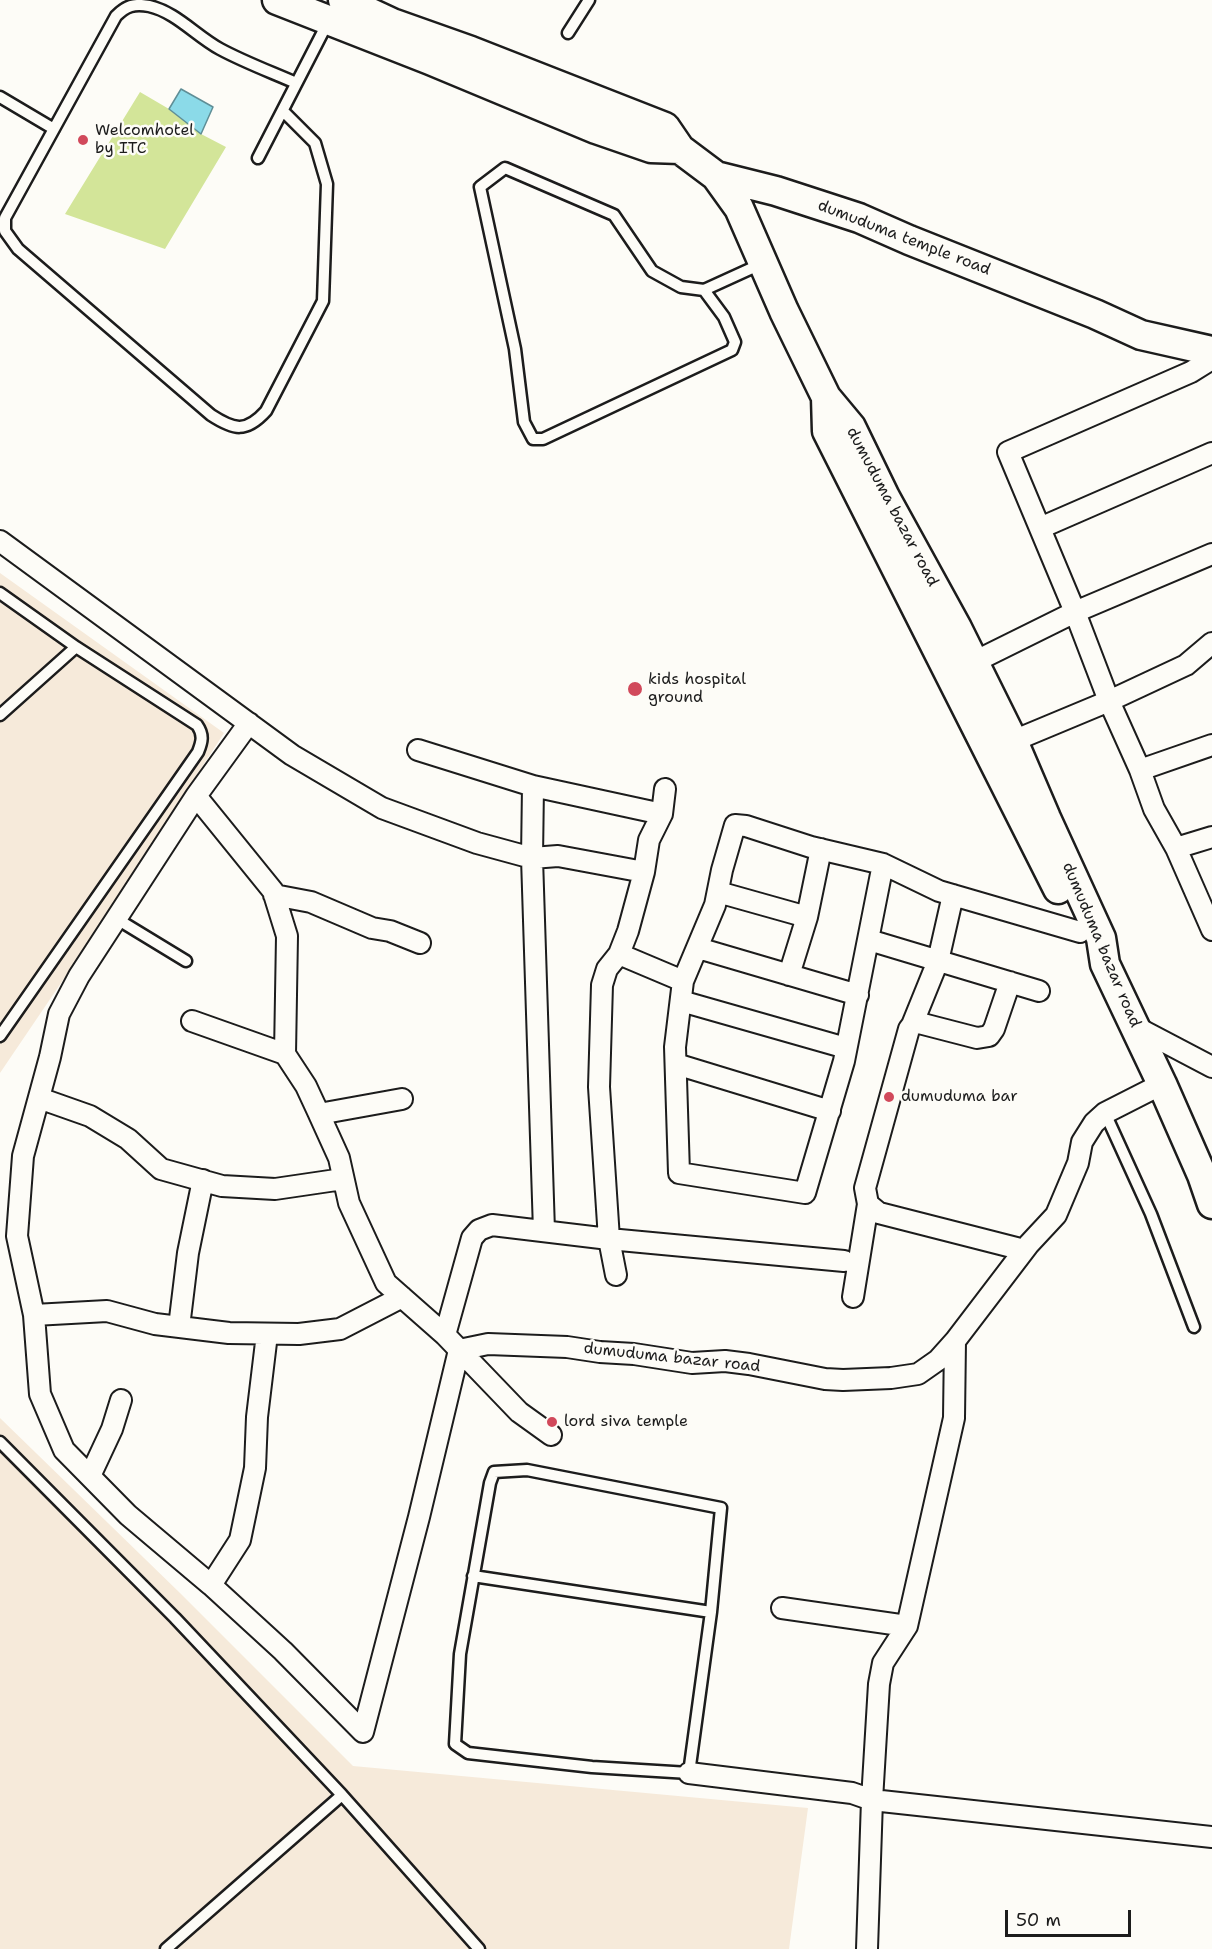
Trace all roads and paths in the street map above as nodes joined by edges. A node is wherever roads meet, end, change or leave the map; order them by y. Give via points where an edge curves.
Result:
1 (278, 0) edge
2 (589, 0) edge
3 (341, 5) edge
4 (568, 33) dead end
5 (296, 83) junction
6 (0, 97) edge
7 (283, 111) junction
8 (54, 129) junction
9 (258, 158) dead end
10 (716, 176) junction
11 (764, 262) junction
12 (704, 290) junction
13 (1212, 351) edge
14 (1212, 358) edge
15 (826, 397) junction
16 (1212, 453) edge
17 (1040, 528) junction
18 (0, 541) edge
19 (1212, 554) edge
20 (0, 593) edge
21 (1075, 612) junction
22 (1212, 643) edge
23 (76, 647) junction
24 (974, 662) junction
25 (1109, 701) junction
26 (0, 715) edge
27 (249, 723) junction
28 (1013, 741) junction
29 (1212, 745) edge
30 (418, 750) dead end
31 (1140, 770) junction
32 (533, 786) junction
33 (665, 789) dead end
34 (196, 796) junction
35 (662, 814) junction
36 (1212, 837) edge
37 (1176, 848) junction
38 (821, 849) junction
39 (532, 858) junction
40 (883, 864) junction
41 (644, 872) junction
42 (718, 892) junction
43 (274, 894) junction
44 (953, 895) junction
45 (807, 917) junction
46 (117, 919) junction
47 (1212, 930) edge
48 (1080, 932) junction
49 (869, 940) junction
50 (420, 943) dead end
51 (698, 948) junction
52 (619, 954) junction
53 (186, 961) dead end
54 (938, 961) junction
55 (1105, 964) junction
56 (789, 975) junction
57 (683, 981) junction
58 (1010, 982) junction
59 (1039, 991) dead end
60 (858, 995) junction
61 (681, 1001) junction
62 (192, 1021) dead end
63 (912, 1025) junction
64 (1134, 1026) junction
65 (0, 1036) edge
66 (846, 1048) junction
67 (285, 1054) junction
68 (676, 1064) junction
69 (1212, 1067) edge
70 (1162, 1084) junction
71 (39, 1098) junction
72 (402, 1100) dead end
73 (830, 1111) junction
74 (1105, 1113) junction
75 (319, 1114) junction
76 (343, 1179) junction
77 (203, 1180) junction
78 (868, 1204) junction
79 (1212, 1204) edge
80 (544, 1231) junction
81 (609, 1239) junction
82 (1024, 1250) junction
83 (844, 1261) dead end
84 (616, 1275) dead end
85 (402, 1297) junction
86 (853, 1298) dead end
87 (34, 1315) junction
88 (179, 1327) junction
89 (1194, 1327) dead end
90 (267, 1334) junction
91 (445, 1335) junction
92 (955, 1341) junction
93 (459, 1350) junction
94 (121, 1400) dead end
95 (551, 1436) dead end
96 (0, 1442) edge
97 (90, 1476) junction
98 (473, 1576) junction
99 (211, 1585) junction
100 (782, 1608) dead end
101 (711, 1612) junction
102 (907, 1626) junction
103 (689, 1773) junction
104 (342, 1795) junction
105 (872, 1800) junction
106 (1212, 1837) edge
107 (166, 1949) edge
108 (479, 1949) edge
109 (867, 1949) edge

1 - 3 street
2 - 4 lane
3 - 5 lane
3 - 10 street, dumuduma temple road via 430,60 596,129 651,148 680,149
5 - 7 lane
5 - 8 lane via 220,50 179,20 150,6 136,4 125,7 116,16
6 - 8 lane
7 - 8 lane via 315,142 327,184 323,301 266,411 255,423 242,427 226,425 211,415 11,241 5,231 5,218
7 - 9 lane
10 - 11 street, dumuduma bazar road via 739,208
10 - 13 street, dumuduma temple road via 776,190 859,218 1141,335
11 - 12 lane
11 - 15 street, dumuduma bazar road
12 - 12 lane via 681,288 652,271 614,215 505,168 480,187 514,349 524,422 533,439 543,439 732,350 735,342 728,325
14 - 17 street via 1191,372 1008,452
15 - 24 street, dumuduma bazar road via 851,427
15 - 48 street via 827,431
16 - 17 street
17 - 21 street
18 - 27 street
19 - 21 street
20 - 23 lane
21 - 24 street
21 - 25 street
22 - 25 street via 1186,665
23 - 26 lane
23 - 65 lane via 197,725 202,743
24 - 28 street, dumuduma bazar road
25 - 28 street
25 - 31 street
27 - 34 street
27 - 39 street via 292,755 382,808 477,843
28 - 55 street, dumuduma bazar road via 1101,938
29 - 31 street
30 - 32 street
31 - 37 street via 1154,809
32 - 35 street
32 - 39 street
33 - 35 street
34 - 43 street
34 - 46 street
35 - 41 street via 649,840
36 - 37 street
37 - 47 street
38 - 40 street
38 - 42 street via 735,825
38 - 45 street
39 - 41 street via 558,856
39 - 80 street
40 - 44 street
40 - 49 street
41 - 52 street
42 - 45 street
42 - 51 street
43 - 50 street via 311,902
43 - 67 street via 287,936
44 - 48 street
44 - 54 street
45 - 56 street
46 - 53 lane
46 - 71 street via 59,1014
48 - 55 street
49 - 54 street
49 - 60 street
51 - 56 street
51 - 57 street
52 - 57 street
52 - 81 street via 606,969 602,985 599,1087
54 - 58 street
54 - 63 street
55 - 64 street, dumuduma bazar road
56 - 60 street
57 - 61 street
58 - 59 street
58 - 63 street via 989,1036 977,1038 920,1023
60 - 66 street
61 - 66 street
61 - 68 street
62 - 67 street
63 - 78 street via 866,1188
64 - 69 street
64 - 70 street, dumuduma bazar road
66 - 73 street
67 - 75 street
68 - 73 street
68 - 73 street via 679,1173 806,1193
70 - 74 street, dumuduma bazar road
70 - 79 street
71 - 77 street via 90,1116 128,1139 162,1169
71 - 87 street via 23,1156 16,1236
72 - 75 street
74 - 82 street, dumuduma bazar road via 1082,1142 1078,1163 1056,1215
74 - 89 lane via 1151,1214
75 - 76 street via 339,1158
76 - 77 street via 275,1189 222,1186
76 - 85 street via 349,1203 386,1283
77 - 88 street via 188,1253
78 - 82 street via 879,1213
78 - 86 street
80 - 81 street
80 - 91 street via 492,1225 479,1230 472,1238
81 - 83 street
81 - 84 street
82 - 92 street, dumuduma bazar road
85 - 90 street via 340,1329
85 - 91 street
87 - 88 street via 107,1311
87 - 97 street via 40,1394 64,1450
88 - 90 street
90 - 99 street via 255,1468 240,1540
91 - 93 street
92 - 93 street, dumuduma bazar road via 918,1374 843,1380 726,1361 692,1363 567,1347 488,1344
92 - 102 street via 954,1418
93 - 95 street via 519,1412
93 - 99 street via 363,1732
94 - 97 street
96 - 104 lane via 175,1618
97 - 99 street via 128,1515
98 - 101 lane
98 - 101 lane via 494,1472 527,1470 720,1509
98 - 103 lane via 460,1654 455,1744 468,1753
100 - 102 street
101 - 103 lane
102 - 105 street via 883,1664
103 - 105 street via 852,1793
104 - 107 lane
104 - 108 lane
105 - 106 street
105 - 109 street

